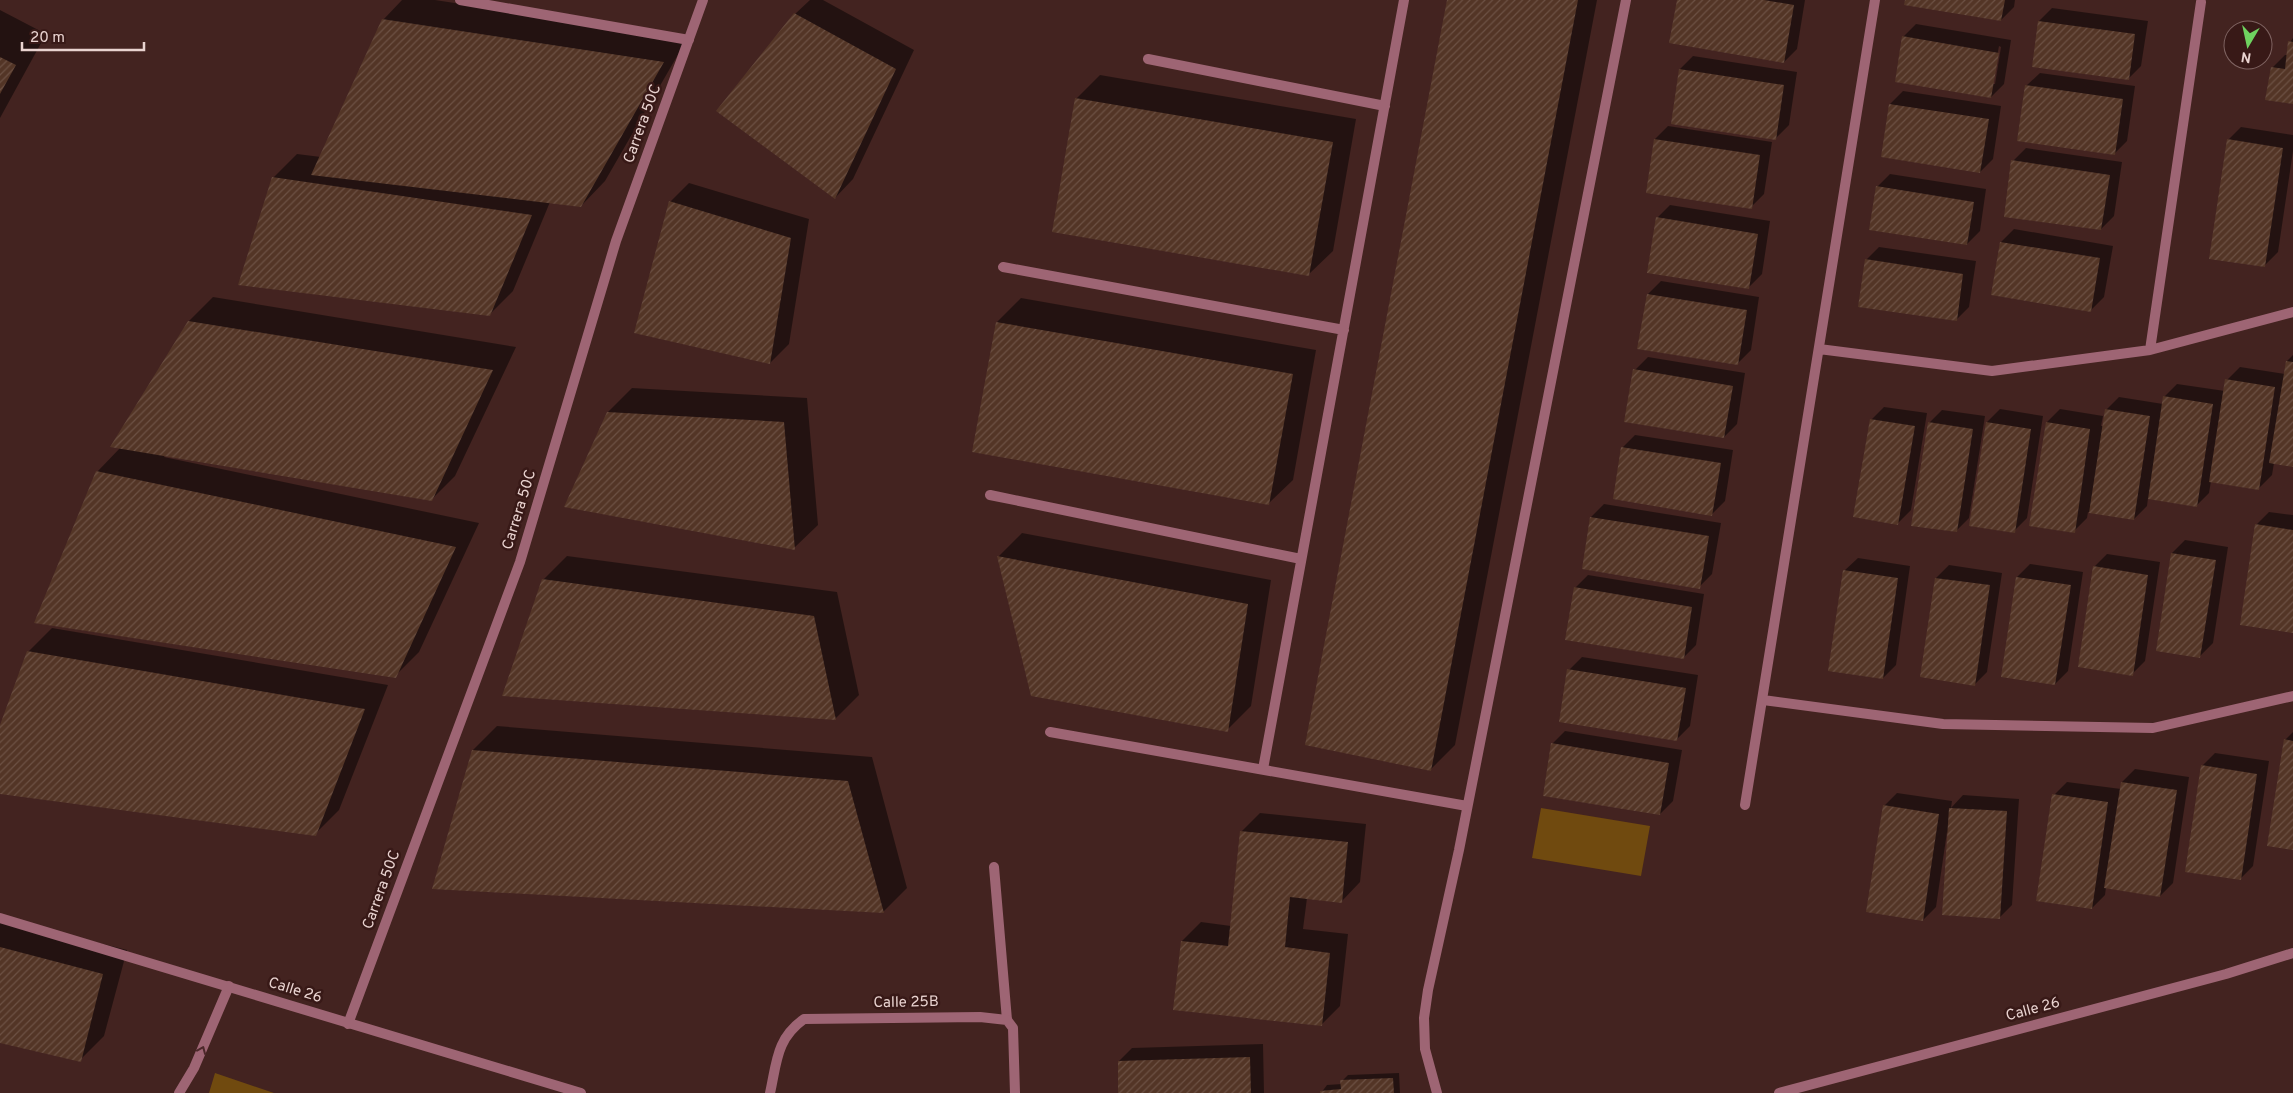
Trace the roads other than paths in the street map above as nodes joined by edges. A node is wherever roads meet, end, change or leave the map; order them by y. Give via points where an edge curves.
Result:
1 (460, 0) edge
2 (704, 0) edge
3 (1404, 0) edge
4 (1626, 0) edge
5 (1875, 0) edge
6 (2201, 2) dead end
7 (689, 40) junction
8 (1148, 59) dead end
9 (1385, 106) junction
10 (1003, 268) dead end
11 (2293, 312) edge
12 (1344, 330) junction
13 (1819, 349) junction
14 (2150, 350) junction
15 (990, 495) dead end
16 (1302, 559) junction
17 (2293, 696) edge
18 (1763, 700) junction
19 (1050, 732) dead end
20 (1263, 768) junction
21 (1745, 805) dead end
22 (1467, 806) junction
23 (994, 866) dead end
24 (0, 918) edge
25 (2293, 953) edge
26 (229, 986) junction
27 (1007, 1020) junction
28 (348, 1024) junction
29 (179, 1093) edge
30 (581, 1093) edge
31 (770, 1093) edge
32 (1015, 1093) edge
33 (1437, 1093) edge
34 (1779, 1093) edge

1 - 7 street
2 - 7 street, Carrera 50C
3 - 9 street
4 - 22 street
5 - 13 street
6 - 14 street
7 - 28 street, Carrera 50C via 616,241 520,562
8 - 9 street
9 - 12 street
10 - 12 street
11 - 14 street
12 - 16 street
13 - 14 street via 1992,371
13 - 18 street
15 - 16 street
16 - 20 street
17 - 18 street via 2153,728 1943,724
18 - 21 street
19 - 20 street
20 - 22 street
22 - 33 street via 1424,1018 1425,1049
23 - 27 street
24 - 26 street, Calle 26
25 - 34 street, Calle 26
26 - 28 street, Calle 26
29 -> 26 street via 194,1068
27 - 31 street, Calle 25B via 980,1017 804,1019 789,1029 781,1044
27 - 32 street via 1015,1037
28 - 30 street, Calle 26

